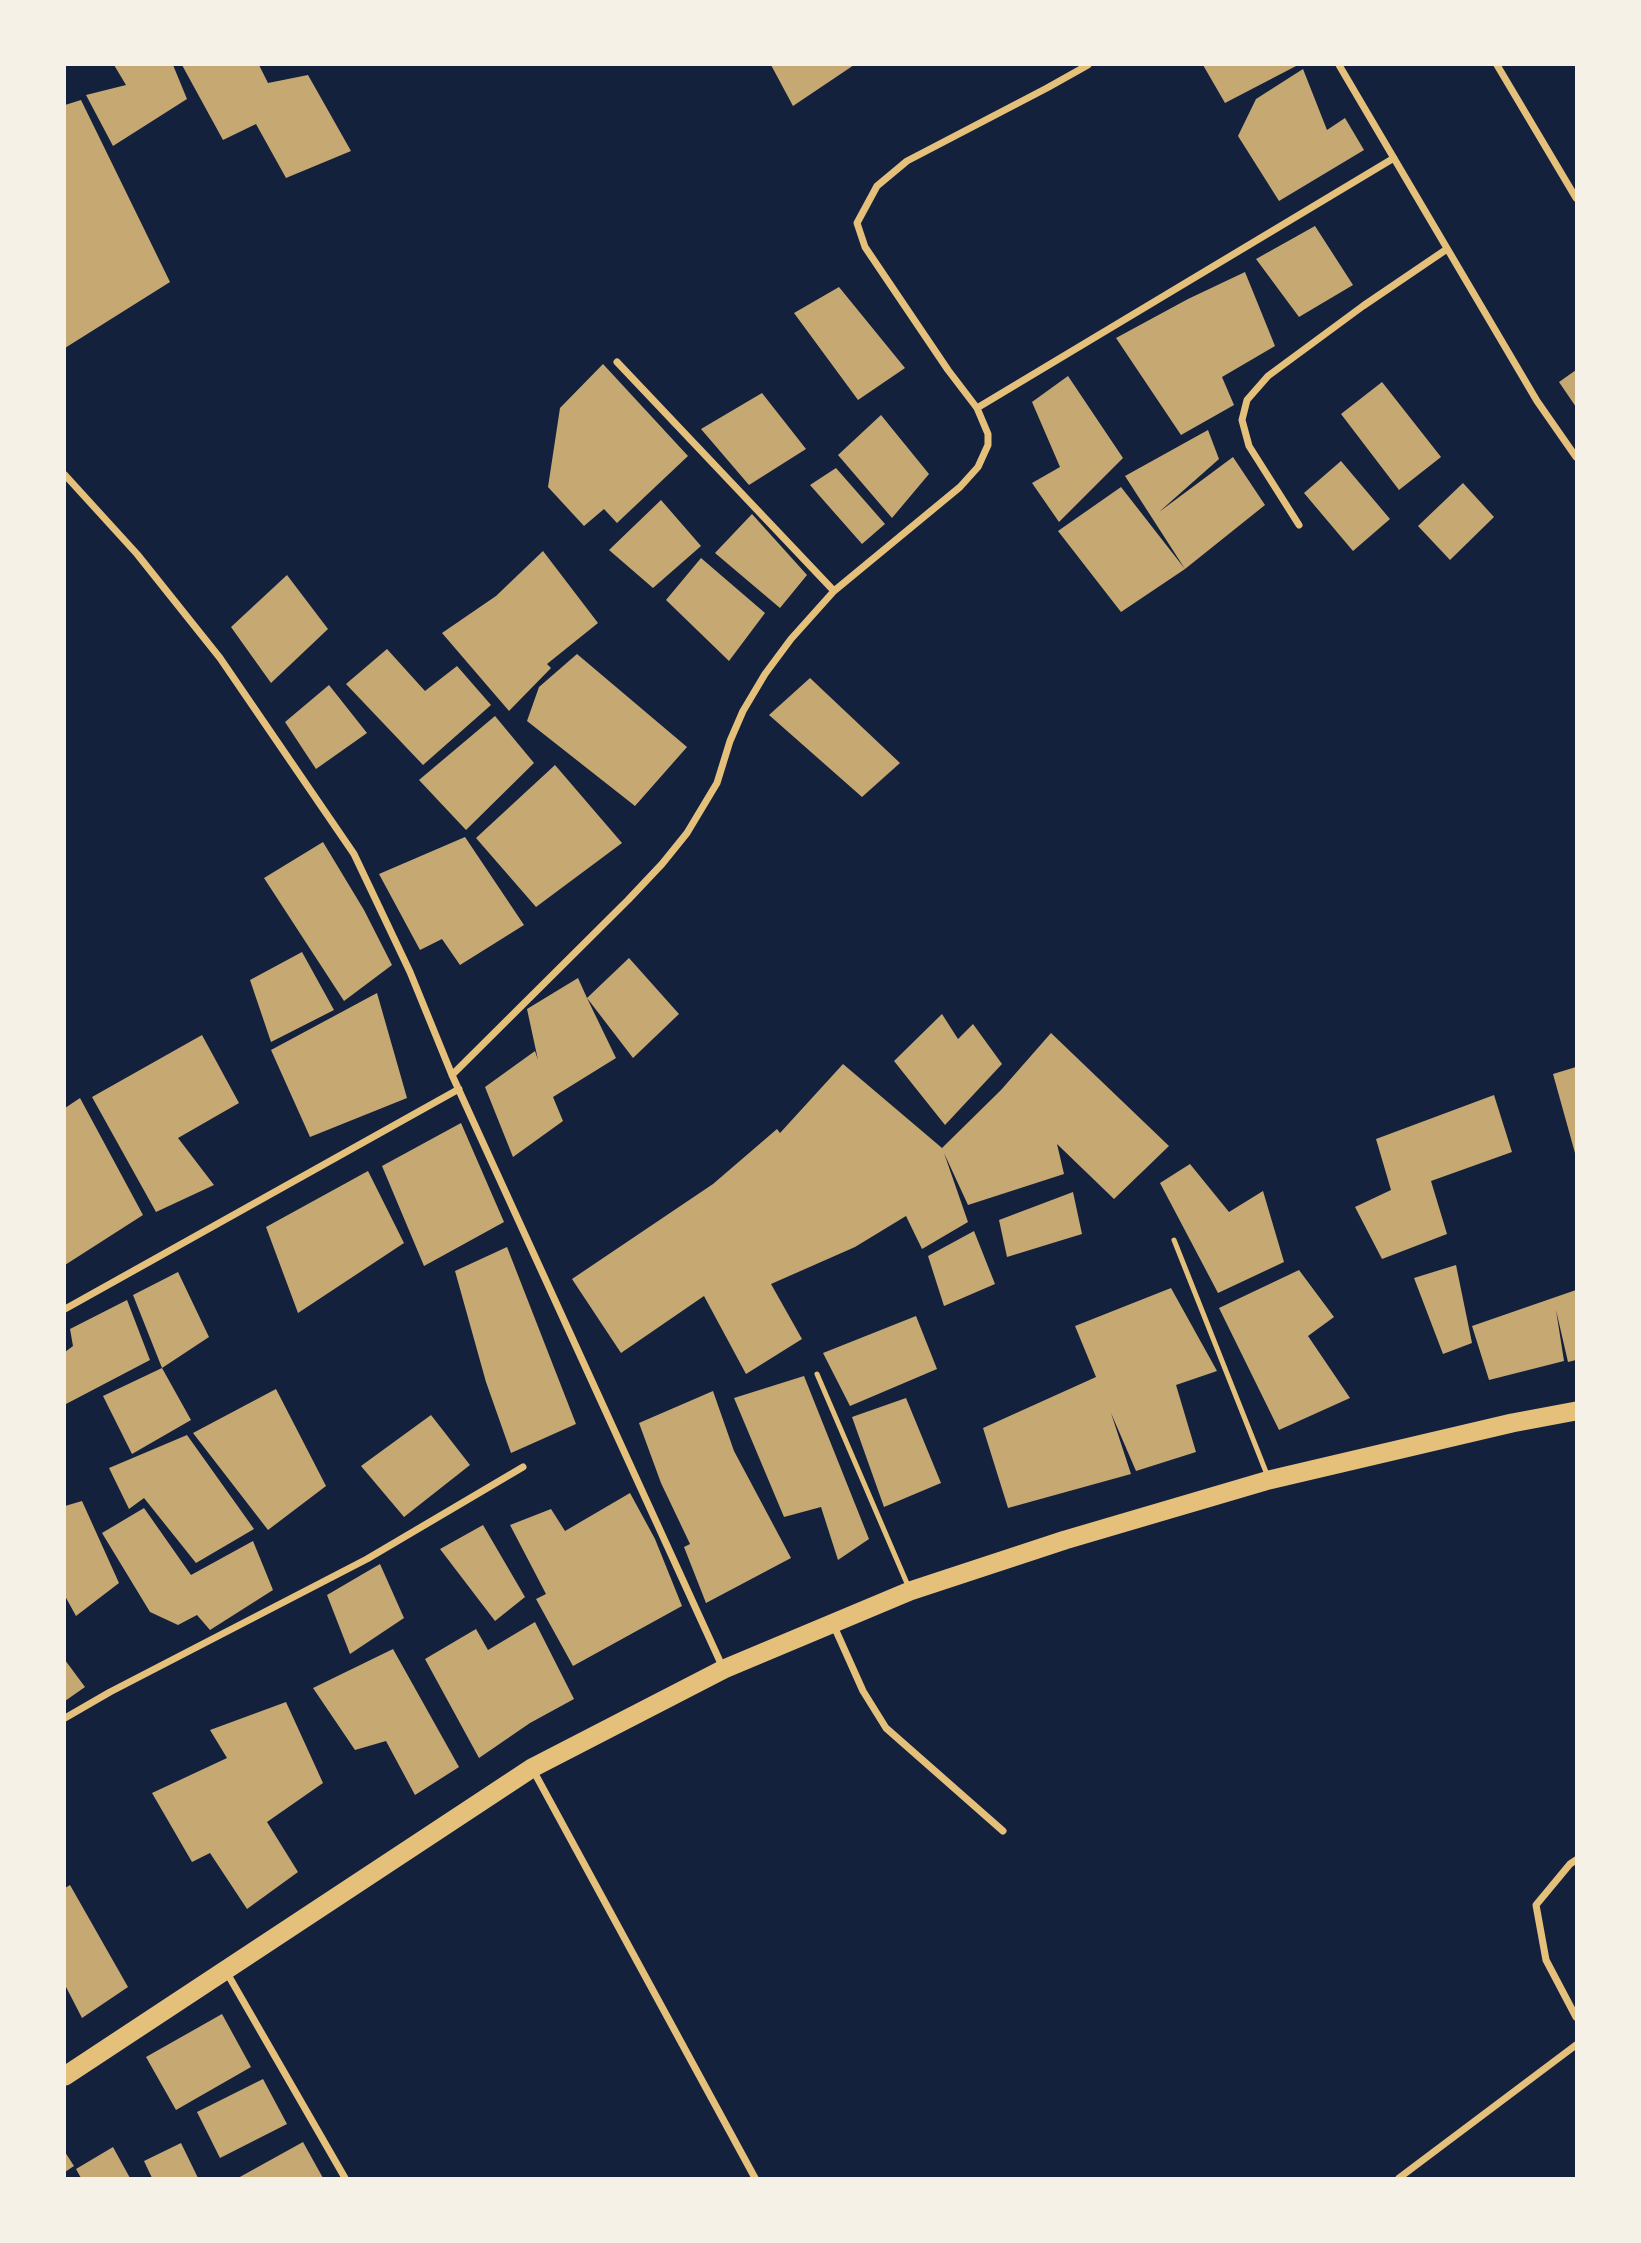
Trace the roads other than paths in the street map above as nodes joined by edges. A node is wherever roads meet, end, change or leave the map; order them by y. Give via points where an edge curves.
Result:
1 (1088, 65) edge
2 (1339, 65) edge
3 (1497, 65) edge
4 (1394, 158) junction
5 (1576, 198) edge
6 (1447, 249) junction
7 (617, 362) dead end
8 (977, 408) junction
9 (1576, 457) edge
10 (65, 475) edge
11 (1299, 525) dead end
12 (834, 591) junction
13 (452, 1075) junction
14 (459, 1090) junction
15 (1174, 1240) dead end
16 (65, 1309) edge
17 (817, 1374) dead end
18 (1576, 1411) edge
19 (523, 1467) dead end
20 (1269, 1480) junction
21 (910, 1591) junction
22 (832, 1624) junction
23 (724, 1668) junction
24 (65, 1718) edge
25 (531, 1768) junction
26 (1003, 1831) dead end
27 (1576, 1860) edge
28 (226, 1970) junction
29 (1576, 2017) edge
30 (1576, 2045) edge
31 (65, 2076) edge
32 (345, 2178) edge
33 (755, 2178) edge
34 (1399, 2178) edge

1 - 8 street via 907,161 877,186 857,223 865,247
2 - 4 street
3 - 5 street
4 - 6 street
4 - 8 street
6 - 9 street via 1537,401
6 - 11 street via 1268,376 1247,400 1242,421 1248,446
7 - 12 street
8 - 12 street via 988,434 978,467
10 - 13 street via 137,554 220,658 354,854
12 - 13 street via 765,674 743,711 717,783 687,833 662,864
13 - 14 street
14 - 16 street
14 - 23 street
15 - 20 lane
17 - 21 lane
18 - 20 highway
19 - 24 street via 367,1559
20 - 21 highway
21 - 22 highway
22 - 23 highway
22 - 26 street via 886,1728
23 - 25 highway
25 - 28 highway
25 - 33 street
27 - 29 street via 1536,1905 1546,1960
28 - 31 highway
28 - 32 street
30 - 34 street

